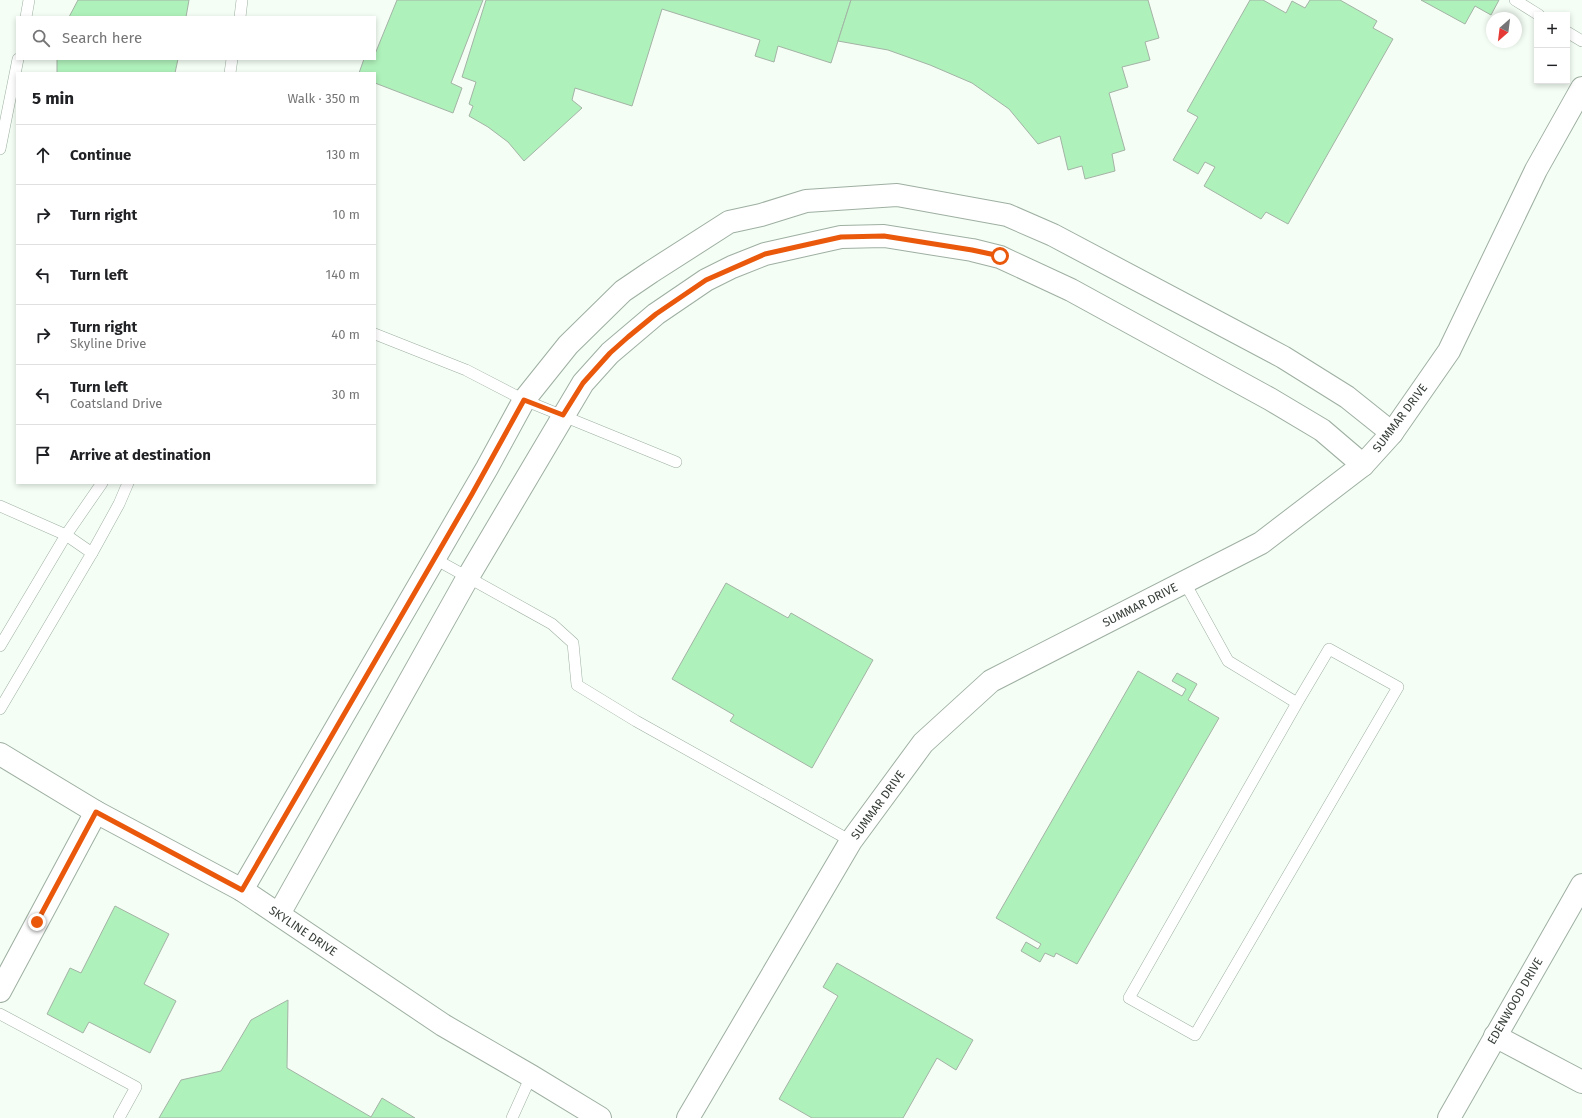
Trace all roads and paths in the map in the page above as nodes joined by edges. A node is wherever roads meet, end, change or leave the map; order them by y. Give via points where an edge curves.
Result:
1 (29, 0) edge
2 (242, 0) edge
3 (1515, 0) edge
4 (1534, 12) edge
5 (26, 16) edge
6 (240, 16) edge
7 (1570, 34) edge
8 (1582, 41) edge
9 (18, 60) edge
10 (232, 60) edge
11 (230, 72) edge
12 (1582, 88) edge
13 (0, 149) edge
14 (376, 334) edge
15 (524, 400) junction
16 (563, 415) junction
17 (1392, 433) junction
18 (676, 462) dead end
19 (1363, 465) junction
20 (101, 484) edge
21 (128, 484) edge
22 (0, 506) edge
23 (66, 535) junction
24 (92, 553) junction
25 (435, 559) junction
26 (468, 577) junction
27 (1185, 583) junction
28 (0, 646) edge
29 (1297, 703) junction
30 (0, 708) edge
31 (0, 754) edge
32 (96, 812) junction
33 (851, 841) junction
34 (1582, 885) edge
35 (242, 890) junction
36 (278, 914) junction
37 (0, 991) edge
38 (0, 1014) edge
39 (1495, 1036) junction
40 (531, 1076) junction
41 (1582, 1082) edge
42 (119, 1118) edge
43 (512, 1118) edge
44 (600, 1118) edge
45 (688, 1118) edge
46 (1450, 1118) edge

1 - 5 lane
2 - 6 lane
3 - 4 lane
7 - 8 lane
9 - 13 lane
10 - 11 lane
12 - 17 street, SUMMAR DRIVE via 1536,170 1449,351
14 - 15 lane via 466,370
15 - 16 lane
15 - 17 street via 568,345 623,291 729,222 806,201 896,195 1007,215 1053,235 1282,357 1347,397
15 - 25 street
16 - 18 lane
16 - 19 street via 583,383 610,353 656,314 706,280 765,254 841,237 884,236 1000,256 1270,399 1322,430
16 - 26 street
17 - 19 street, SUMMAR DRIVE
19 - 27 street, SUMMAR DRIVE via 1261,543
20 - 23 lane
21 - 24 lane
22 - 23 lane
23 - 24 lane
23 - 28 lane
24 - 30 lane
25 - 26 lane
25 - 35 street
26 - 33 lane via 552,624 573,643 577,685 636,721
26 - 36 street
27 - 29 lane via 1228,661
27 - 33 street, SUMMAR DRIVE via 991,681 923,743
29 - 29 lane via 1329,649 1398,687 1195,1035 1129,998
31 - 32 street, SKYLINE DRIVE
32 - 35 street, SKYLINE DRIVE
32 - 37 street
33 - 45 street, SUMMAR DRIVE
34 - 39 street, EDENWOOD DRIVE
35 - 36 street, SKYLINE DRIVE
36 - 40 street, SKYLINE DRIVE via 444,1026
38 - 42 lane via 136,1087
39 - 41 street
39 - 46 street, EDENWOOD DRIVE
40 - 43 lane
40 - 44 street, SKYLINE DRIVE

